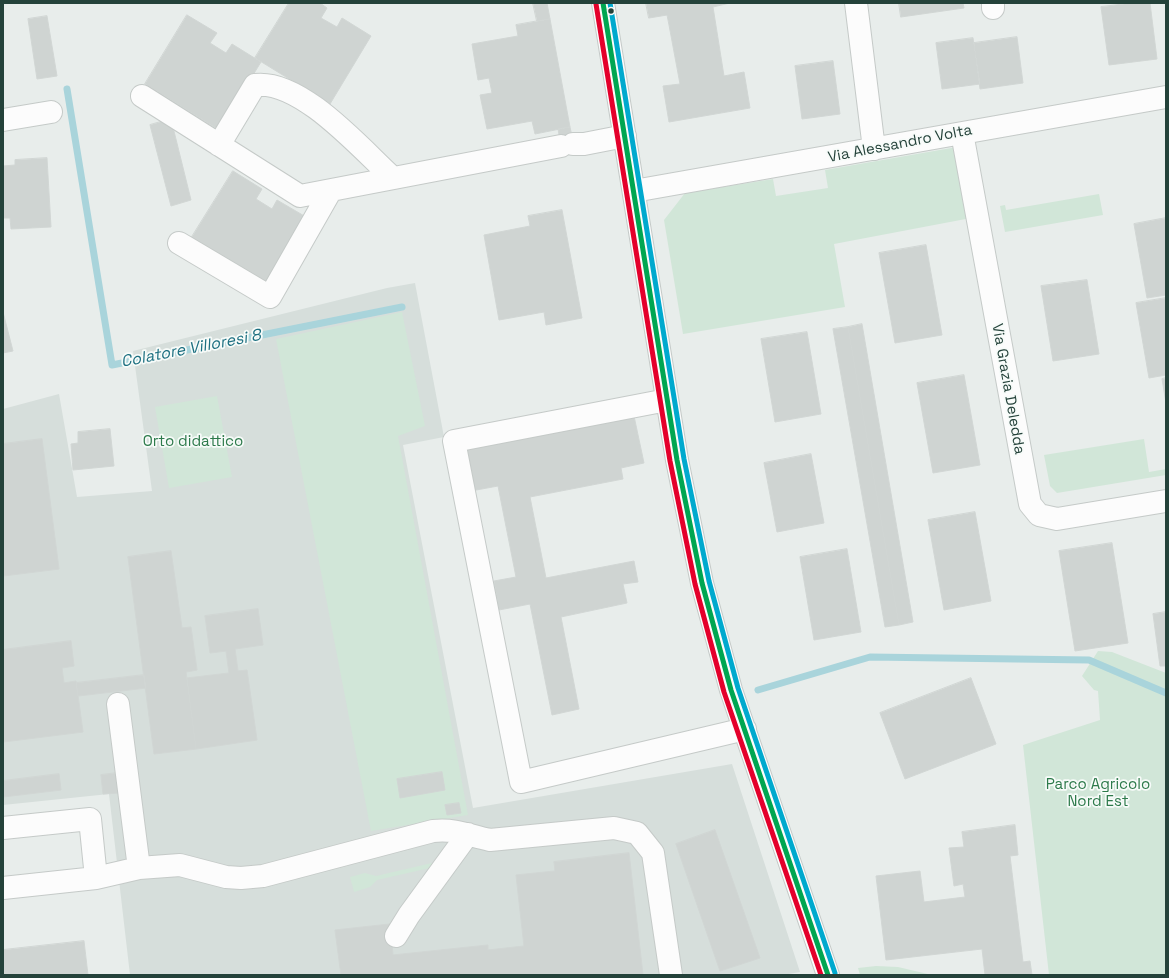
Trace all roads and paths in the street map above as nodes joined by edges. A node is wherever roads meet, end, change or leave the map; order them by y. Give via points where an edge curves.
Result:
1 (603, 3) edge
2 (856, 3) edge
3 (142, 96) dead end
4 (1166, 97) edge
5 (51, 112) dead end
6 (3, 120) edge
7 (962, 132) junction
8 (625, 136) junction
9 (219, 145) junction
10 (874, 149) junction
11 (393, 178) junction
12 (330, 190) junction
13 (634, 191) junction
14 (179, 243) dead end
15 (667, 400) junction
16 (1166, 501) edge
17 (118, 704) dead end
18 (745, 729) junction
19 (3, 828) edge
20 (468, 834) junction
21 (139, 868) junction
22 (96, 878) junction
23 (3, 888) edge
24 (396, 936) dead end
25 (671, 975) edge
26 (828, 975) edge

1 - 8 street
2 - 10 street
3 - 9 street
4 - 7 street, Via Alessandro Volta
5 - 6 street
7 - 10 street, Via Alessandro Volta
7 - 16 street, Via Grazia Deledda via 1030,504 1039,515 1057,520
8 - 11 street
8 - 13 street
9 - 11 street via 255,85 266,84 314,105
9 - 12 street via 300,196
10 - 13 street, Via Alessandro Volta
11 - 12 street
12 - 14 street via 270,297
13 - 15 street
15 - 18 street via 686,512 702,583
15 - 18 street via 454,441 521,782
17 - 21 street
18 - 26 street
19 - 22 street via 90,819
20 - 21 street via 448,830 433,832 263,876 226,877 180,864
20 - 24 street
20 - 25 street via 490,840 614,828 637,833 653,853
21 - 22 street
22 - 23 street

